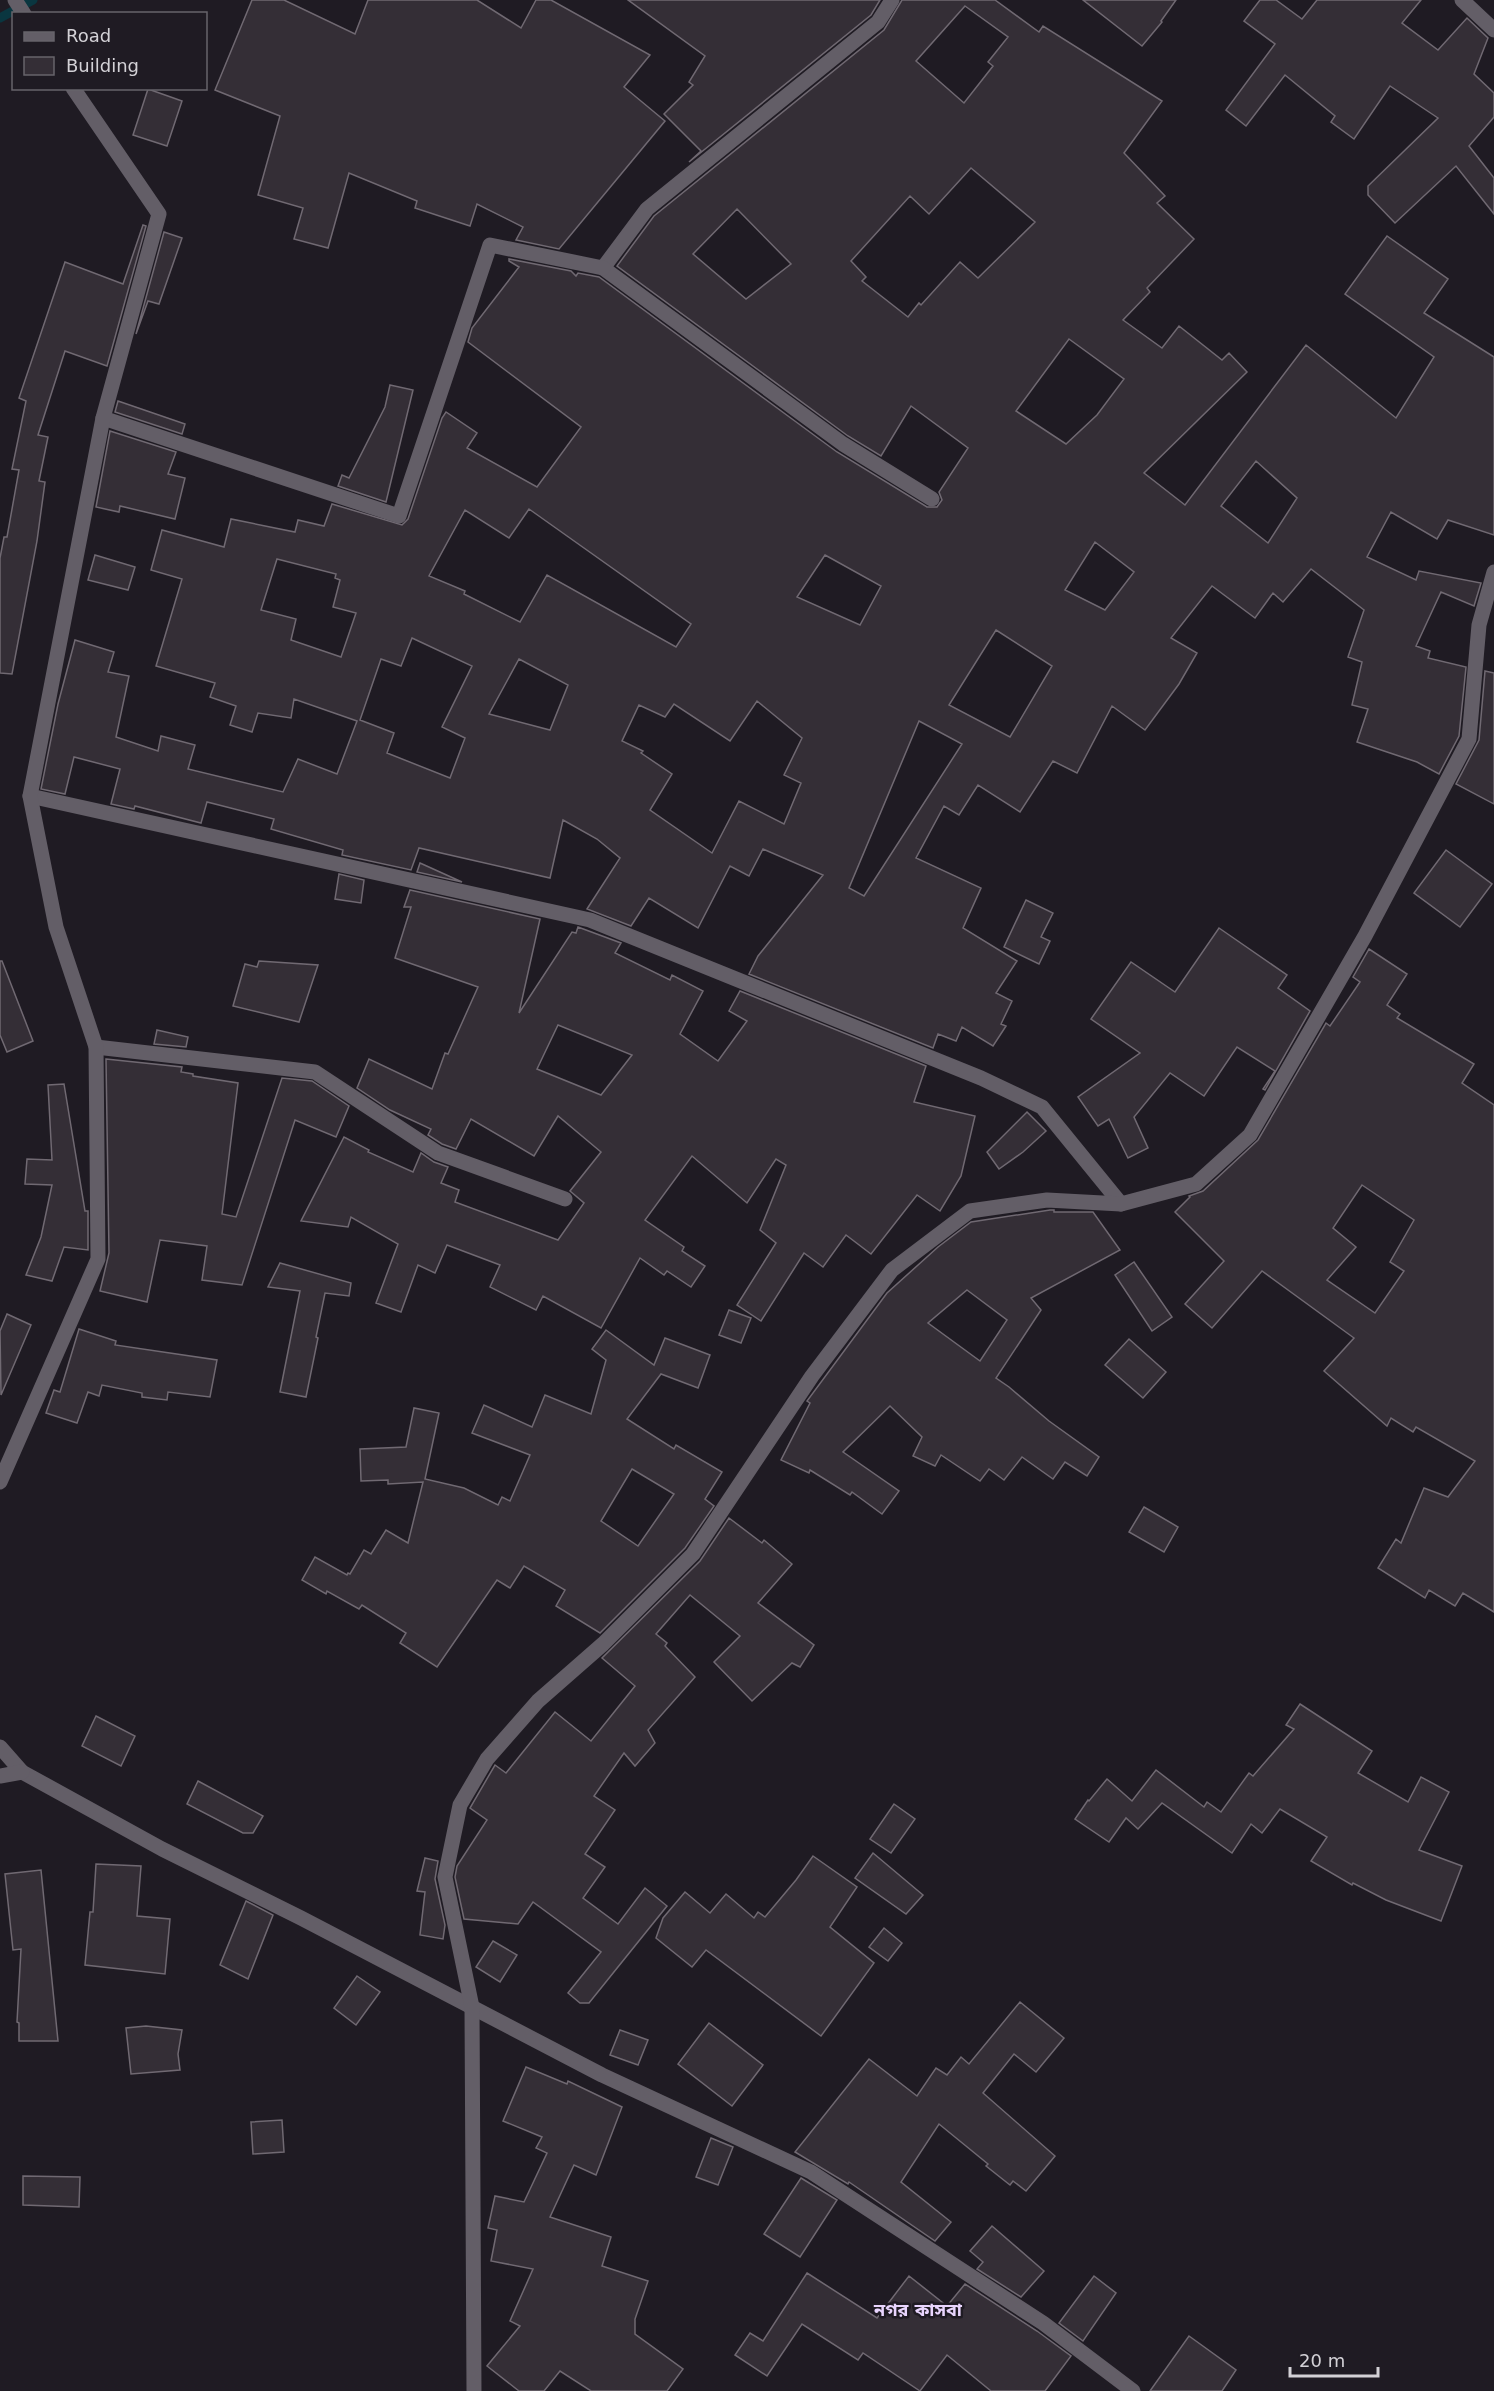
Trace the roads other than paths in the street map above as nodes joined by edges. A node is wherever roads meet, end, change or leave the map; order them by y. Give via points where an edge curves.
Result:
1 (892, 0) edge
2 (1462, 0) edge
3 (1494, 30) edge
4 (74, 90) edge
5 (603, 268) junction
6 (103, 418) junction
7 (932, 499) dead end
8 (1494, 572) edge
9 (30, 796) junction
10 (96, 1047) junction
11 (565, 1199) dead end
12 (1121, 1204) junction
13 (0, 1482) edge
14 (0, 1746) edge
15 (22, 1772) junction
16 (0, 1776) edge
17 (472, 2007) junction
18 (474, 2391) edge
19 (1133, 2391) edge

1 - 5 street via 878,22 647,209
2 - 3 street
4 - 6 street via 159,214
5 - 6 street via 490,245 399,516
5 - 7 street via 843,444
6 - 9 street
8 - 12 street via 1479,625 1469,740 1365,936 1250,1135 1196,1184
9 - 10 street via 56,927
9 - 12 street via 590,920 981,1078 1042,1107
10 - 11 street via 315,1072 438,1153
10 - 13 street via 98,1259
12 - 17 street via 1047,1200 970,1211 892,1270 812,1376 693,1554 603,1644 538,1701 487,1759 460,1805 445,1877
14 - 15 street
15 - 16 street
15 - 17 street via 162,1849
17 - 18 street
17 - 19 street via 602,2075 811,2172 1043,2323

